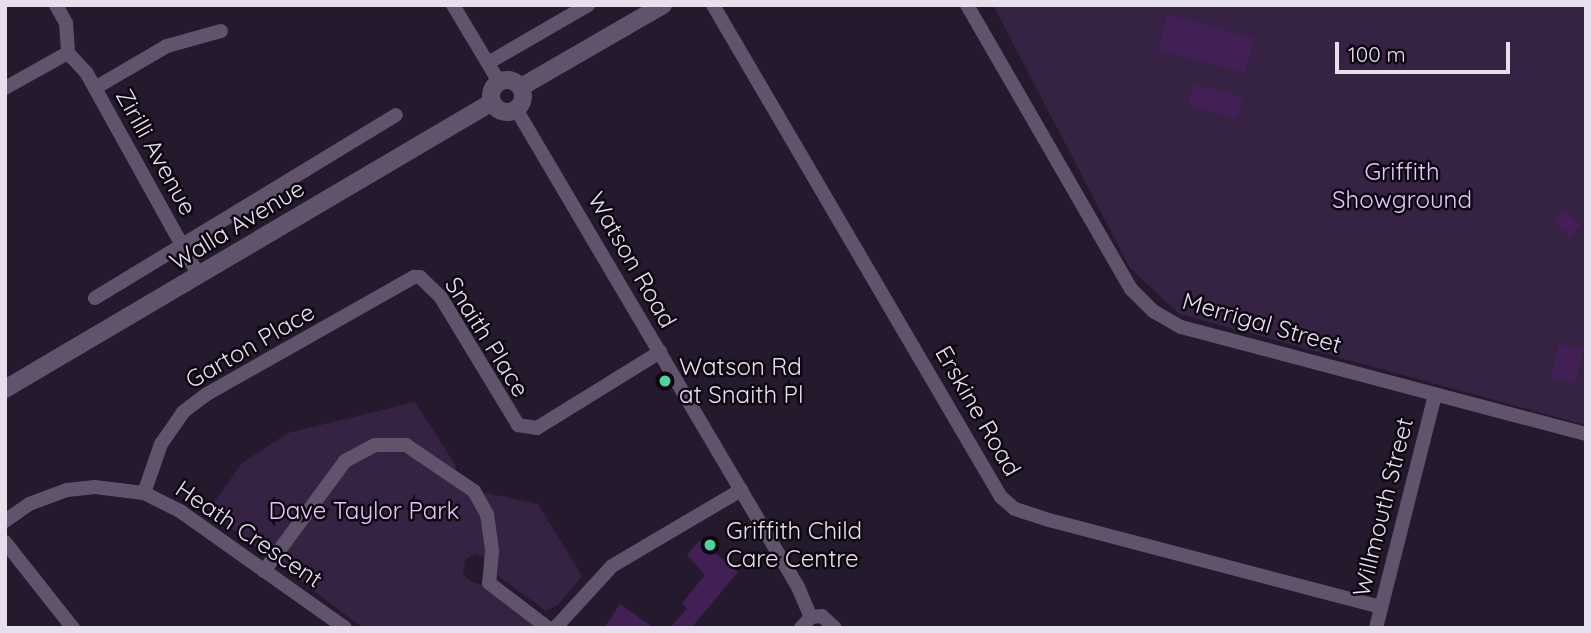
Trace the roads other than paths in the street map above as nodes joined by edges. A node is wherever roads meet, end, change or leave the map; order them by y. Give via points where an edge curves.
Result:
1 (56, 5) edge
2 (453, 5) edge
3 (588, 5) edge
4 (663, 5) edge
5 (713, 5) edge
6 (967, 5) edge
7 (221, 31) dead end
8 (68, 52) junction
9 (488, 63) junction
10 (499, 82) junction
11 (522, 87) junction
12 (5, 88) edge
13 (95, 89) junction
14 (492, 102) junction
15 (516, 109) junction
16 (396, 116) dead end
17 (182, 245) junction
18 (200, 276) junction
19 (420, 277) joint
20 (95, 298) dead end
21 (660, 352) junction
22 (5, 389) edge
23 (1434, 398) junction
24 (1586, 435) edge
25 (740, 490) junction
26 (144, 493) junction
27 (5, 521) edge
28 (5, 542) edge
29 (264, 571) junction
30 (1381, 607) junction
31 (806, 622) edge
32 (73, 628) edge
33 (345, 628) edge
34 (548, 628) edge
35 (555, 628) edge
36 (835, 628) edge
37 (1376, 628) edge

1 - 8 street, Zirilli Avenue via 66,23
2 - 9 street
3 - 9 street
4 - 11 street
5 - 30 street, Erskine Road via 1002,497 1016,509 1049,520
6 - 23 street, Merrigal Street via 1131,289 1153,311 1181,327
7 - 13 street via 167,46
8 - 12 street
8 - 13 street, Zirilli Avenue
9 - 10 street
10 - 11 street via 514,80
10 - 14 street via 492,90
11 - 15 street via 524,97
13 - 17 street, Zirilli Avenue
14 - 15 street via 502,111
14 - 18 street, Walla Avenue
15 - 21 street, Watson Road
16 - 17 street, Walla Avenue
17 - 18 street, Zirilli Avenue
17 - 20 street, Walla Avenue
18 - 22 street, Walla Avenue
19 - 21 street, Snaith Place via 440,296 518,425 537,428
19 - 26 street, Garton Place via 391,288 206,394 183,412 161,444
21 - 25 street, Watson Road
23 - 24 street, Merrigal Street
23 - 30 street, Willmouth Street
25 - 31 street, Watson Road
25 - 35 street via 612,566
26 - 27 street, Heath Crescent via 95,487 68,490 29,503
26 - 29 street, Heath Crescent via 180,510
28 - 32 street
29 - 33 street, Heath Crescent
29 - 34 street via 345,461 375,445 406,445 430,457 474,491 487,514 492,551 489,583
30 - 37 street, Willmouth Street
31 - 36 street via 822,617

